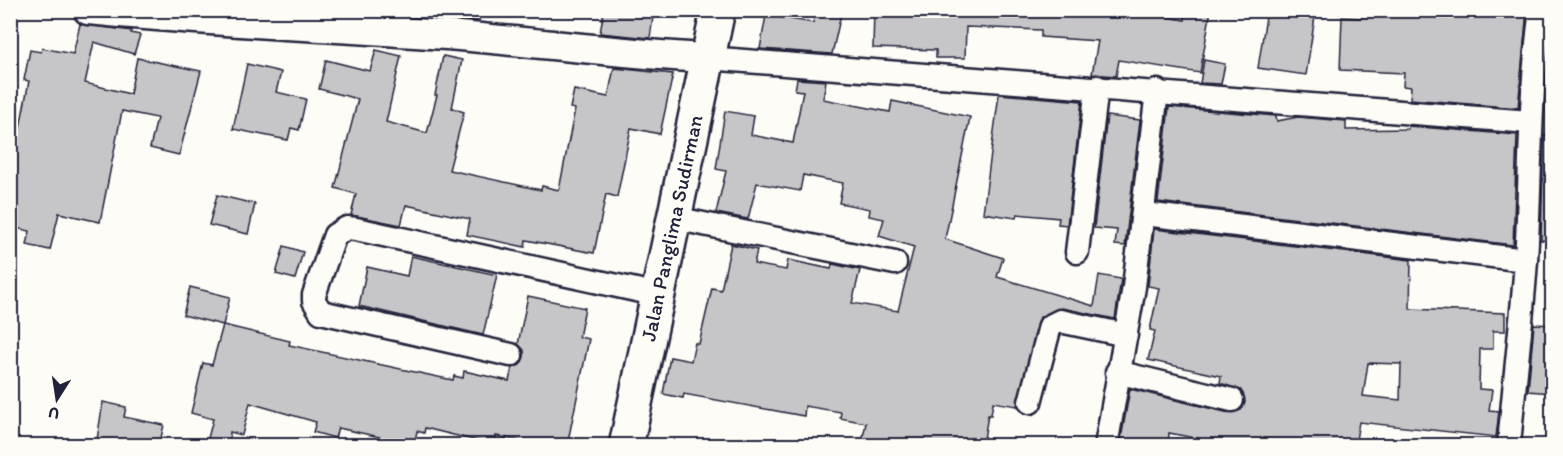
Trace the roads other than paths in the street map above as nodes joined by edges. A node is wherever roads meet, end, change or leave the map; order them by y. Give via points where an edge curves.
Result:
1 (88, 10) edge
2 (718, 10) edge
3 (1541, 10) edge
4 (341, 19) edge
5 (396, 21) edge
6 (707, 58) junction
7 (1097, 87) junction
8 (1157, 92) junction
9 (1530, 122) junction
10 (1143, 214) junction
11 (674, 218) junction
12 (1077, 252) dead end
13 (1526, 260) junction
14 (895, 263) dead end
15 (659, 296) junction
16 (1126, 335) junction
17 (511, 355) dead end
18 (1117, 372) junction
19 (1232, 400) dead end
20 (1030, 402) dead end
21 (626, 446) edge
22 (1106, 446) edge
23 (1509, 446) edge

1 - 4 street via 182,19
2 - 6 highway, Jalan Panglima Sudirman
3 - 9 street
4 - 5 street
5 - 6 street via 647,55
6 - 7 street
6 - 11 highway, Jalan Panglima Sudirman
7 - 8 street
7 - 12 street
8 - 9 street
8 - 10 street
9 - 13 street
10 - 13 street
10 - 16 street
11 - 14 street
11 - 15 highway, Jalan Panglima Sudirman
13 - 23 street
15 - 17 street via 356,229 335,235 314,296 321,312
15 - 21 highway, Jalan Panglima Sudirman
16 - 18 street
16 - 20 street via 1060,321 1053,323
18 - 19 street
18 - 22 street

